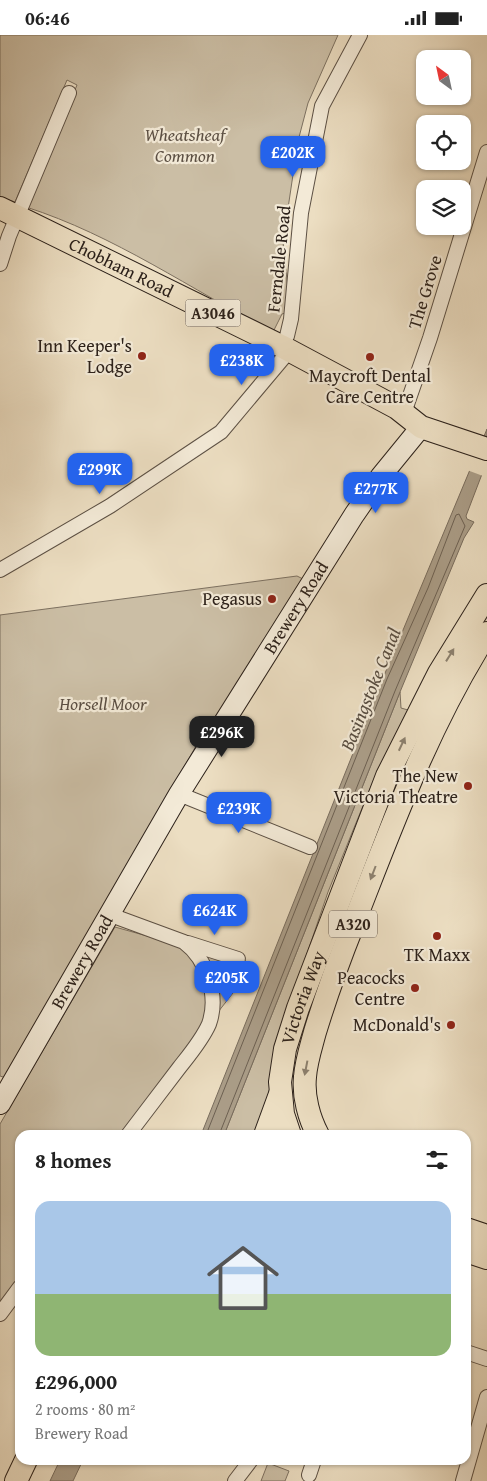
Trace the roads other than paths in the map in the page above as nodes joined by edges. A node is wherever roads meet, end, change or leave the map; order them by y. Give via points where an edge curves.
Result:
1 (360, 35) edge
2 (69, 93) dead end
3 (487, 152) edge
4 (9, 211) edge
5 (1, 257) edge
6 (285, 348) junction
7 (413, 420) junction
8 (481, 451) edge
9 (0, 570) edge
10 (487, 595) edge
11 (487, 633) edge
12 (179, 794) junction
13 (310, 847) dead end
14 (108, 914) junction
15 (184, 941) junction
16 (238, 959) dead end
17 (280, 1094) junction
18 (0, 1104) edge
19 (132, 1130) edge
20 (267, 1130) edge
21 (288, 1130) edge
22 (312, 1130) edge
23 (471, 1231) edge
24 (487, 1236) edge
25 (471, 1253) edge
26 (487, 1258) edge
27 (15, 1294) edge
28 (0, 1314) edge
29 (471, 1354) edge
30 (487, 1359) edge
31 (487, 1397) edge
32 (471, 1453) edge
33 (24, 1465) edge
34 (247, 1465) edge
35 (312, 1465) edge
36 (468, 1465) edge
37 (309, 1475) dead end
38 (16, 1481) edge
39 (235, 1481) edge
40 (463, 1481) edge

1 - 6 street, Ferndale Road via 322,106 301,213 291,319
2 - 4 street
3 - 7 street, The Grove via 430,339
4 - 5 street
4 - 6 main road, Chobham Road / A3046
6 - 7 main road, Chobham Road / A3046
6 - 9 street, Ferndale Road via 221,432 110,506
7 - 8 main road, Chobham Road / A3046
7 - 12 street, Brewery Road
17 -> 10 main road, Victoria Way / A320 via 285,1049 298,1008 387,776 439,673
11 -> 22 main road, Victoria Way / A320 via 445,703 336,967 305,1075
12 - 13 street
12 - 14 street, Brewery Road
14 - 15 street
14 - 18 street, Brewery Road
15 - 16 street
15 - 19 street via 197,953 207,975 213,1003 209,1022 200,1041
17 - 20 main road
17 - 21 main road, Victoria Way / A320
23 - 24 main road
25 - 26 main road
27 - 28 street
29 - 30 street
31 - 32 street
33 - 38 main road
34 - 39 street
35 - 37 street
36 - 40 street

